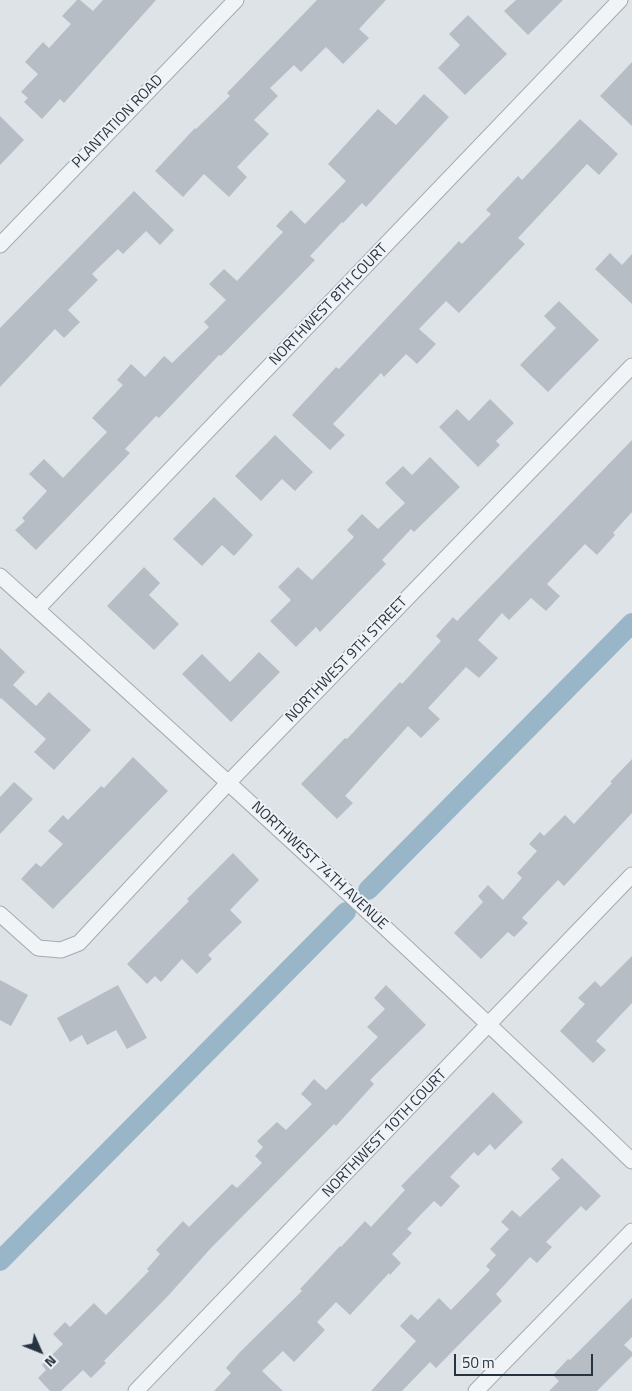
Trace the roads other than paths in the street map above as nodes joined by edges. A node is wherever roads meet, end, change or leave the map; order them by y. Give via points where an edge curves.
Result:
1 (236, 0) edge
2 (620, 0) edge
3 (0, 245) edge
4 (632, 366) edge
5 (0, 576) edge
6 (37, 609) junction
7 (229, 782) junction
8 (632, 875) edge
9 (0, 914) edge
10 (490, 1024) junction
11 (632, 1161) edge
12 (632, 1231) edge
13 (136, 1391) edge
14 (476, 1391) edge

1 - 3 street, PLANTATION ROAD
2 - 6 street, NORTHWEST 8TH COURT
4 - 7 street, NORTHWEST 9TH STREET
5 - 6 street, NORTHWEST 74TH AVENUE
6 - 7 street, NORTHWEST 74TH AVENUE
7 - 9 street, NORTHWEST 9TH STREET via 80,943 60,950 38,948
7 - 10 street, NORTHWEST 74TH AVENUE
8 - 10 street, NORTHWEST 10TH COURT
10 - 11 street, NORTHWEST 74TH AVENUE
10 - 13 street, NORTHWEST 10TH COURT
12 - 14 street

